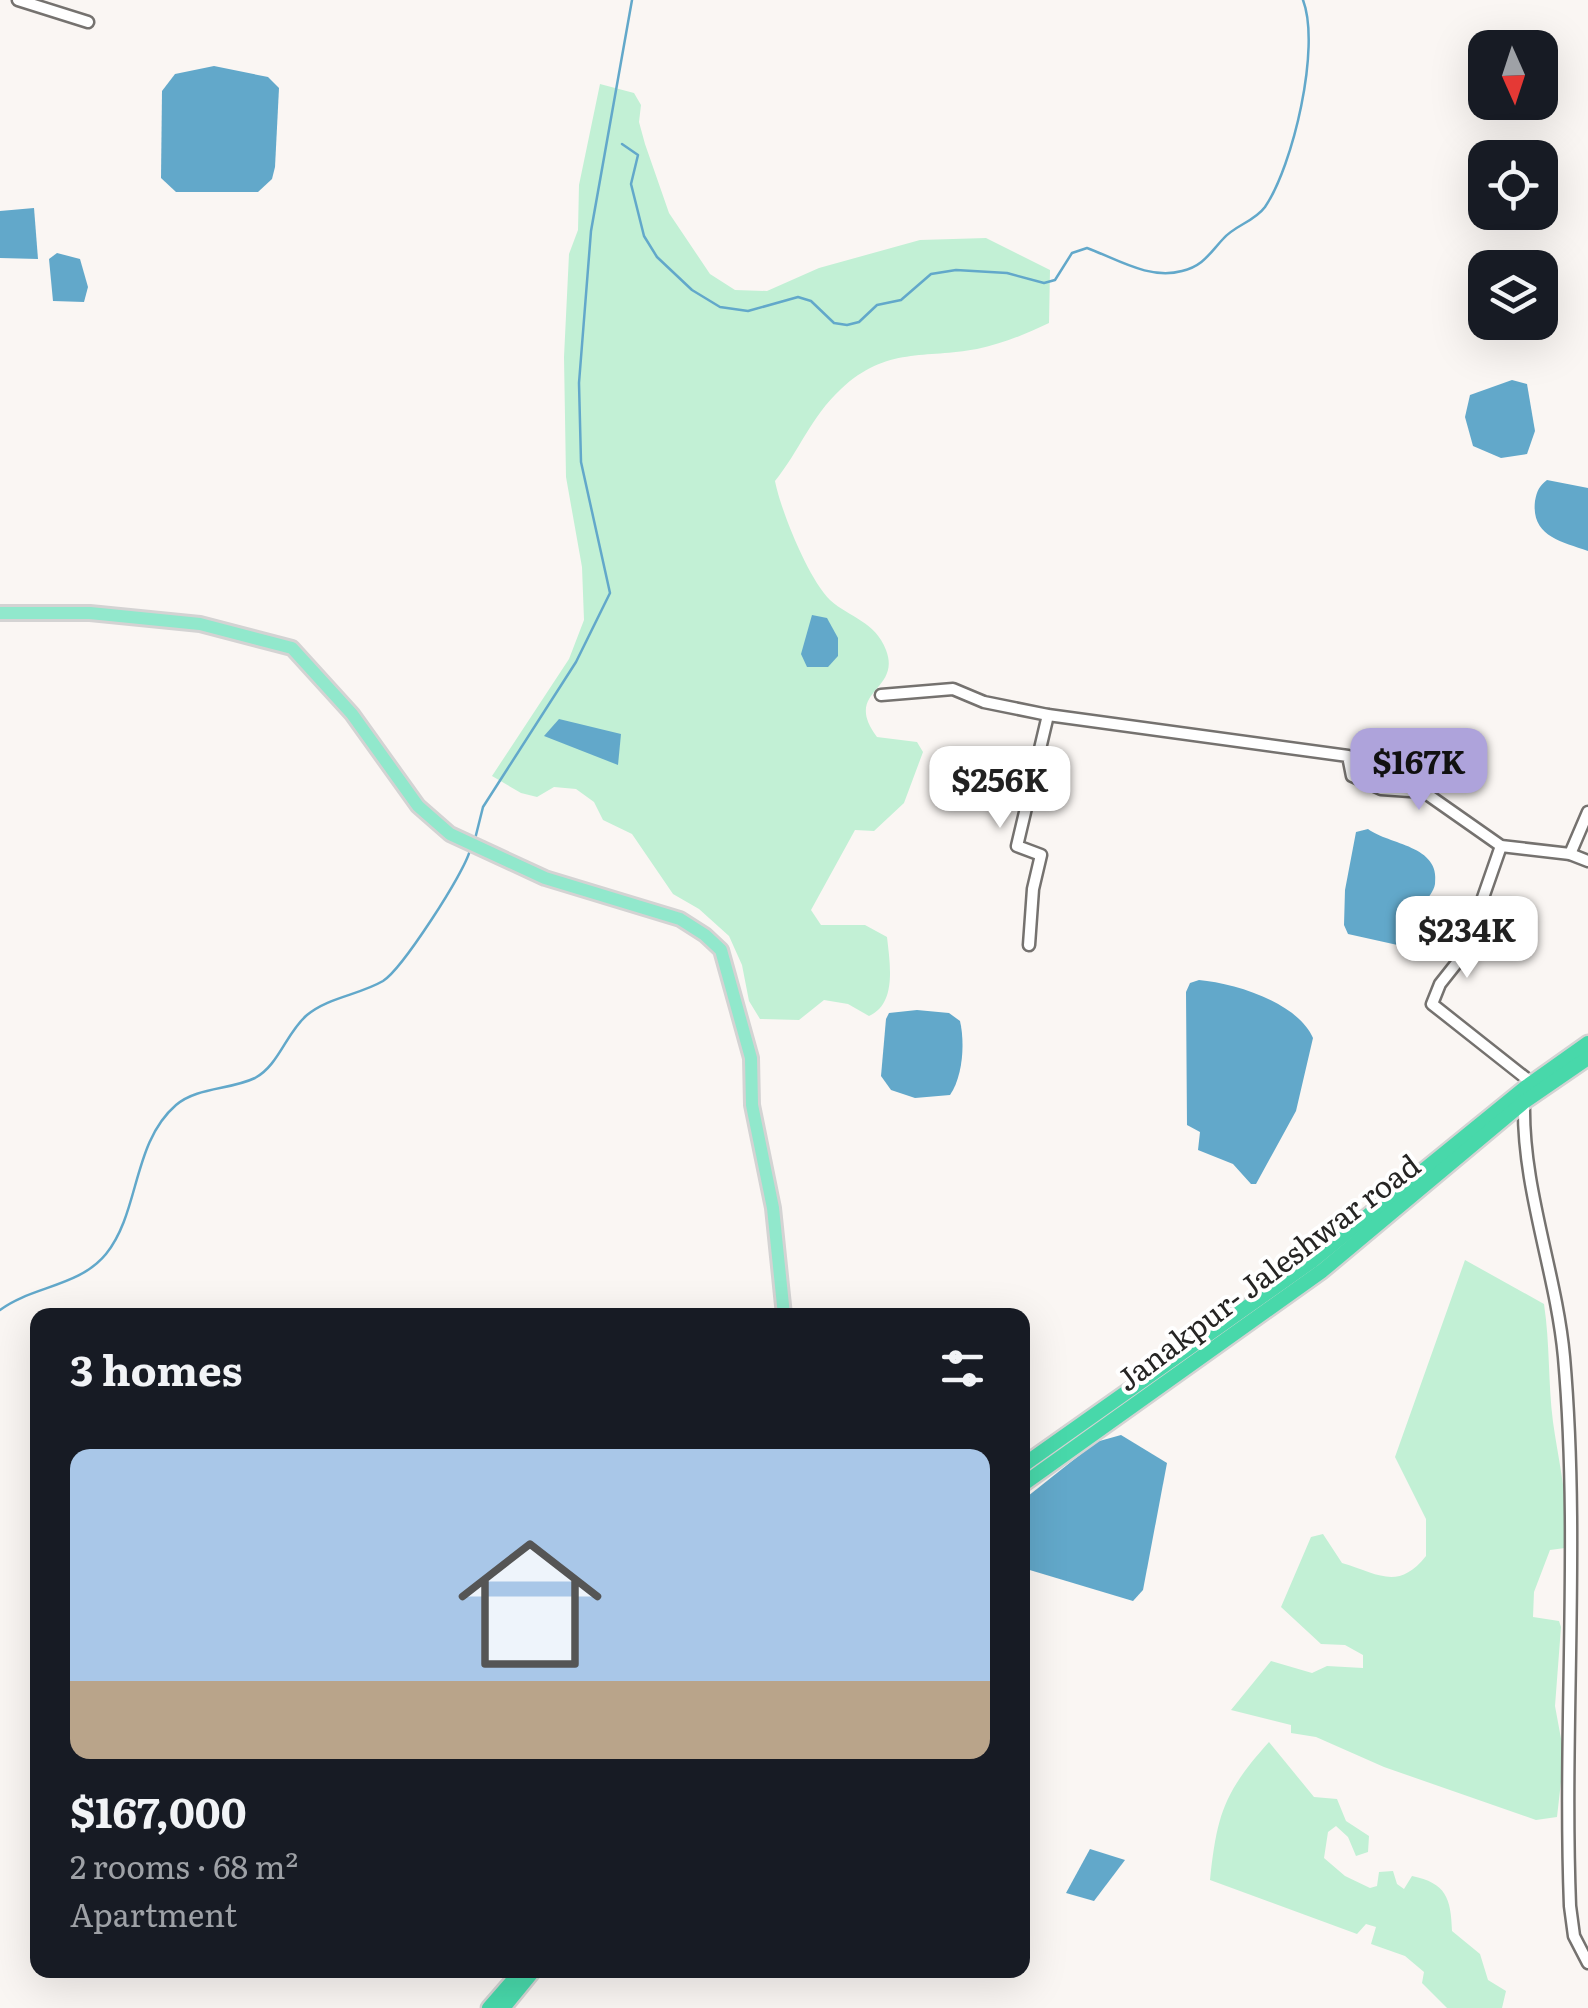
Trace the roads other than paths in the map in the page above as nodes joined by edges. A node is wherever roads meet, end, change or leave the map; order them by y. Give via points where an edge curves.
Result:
1 (18, 0) edge
2 (88, 22) dead end
3 (0, 614) edge
4 (881, 695) dead end
5 (1048, 716) junction
6 (1588, 812) edge
7 (1501, 846) junction
8 (1570, 854) junction
9 (1588, 862) edge
10 (1030, 946) dead end
11 (1588, 1043) edge
12 (1588, 1058) edge
13 (1532, 1082) junction
14 (1524, 1102) junction
15 (783, 1308) edge
16 (1030, 1460) edge
17 (1030, 1479) edge
18 (1588, 1963) edge
19 (515, 1978) edge
20 (527, 1978) edge
21 (488, 2008) edge
22 (503, 2008) edge

1 - 2 street
3 - 15 main road via 90,613 200,624 292,648 352,714 418,806 450,834 544,878 680,919 705,935 721,950 751,1058 752,1105
4 - 5 street via 953,690
5 - 7 street via 1348,756 1352,776 1381,789 1424,792
5 - 10 street via 1017,846 1041,855
6 - 8 street
7 - 8 street
7 - 13 street via 1463,955 1432,1004
8 - 9 street
11 - 13 highway, Janakpur- Jaleshwar road
12 - 14 highway, Janakpur- Jaleshwar road
13 - 16 highway, Janakpur- Jaleshwar road via 1312,1261
14 - 17 highway, Janakpur- Jaleshwar road via 1322,1270
14 - 18 street via 1528,1174 1564,1357 1573,1546 1566,1702 1570,1906 1574,1936
19 - 21 highway
20 - 22 highway

